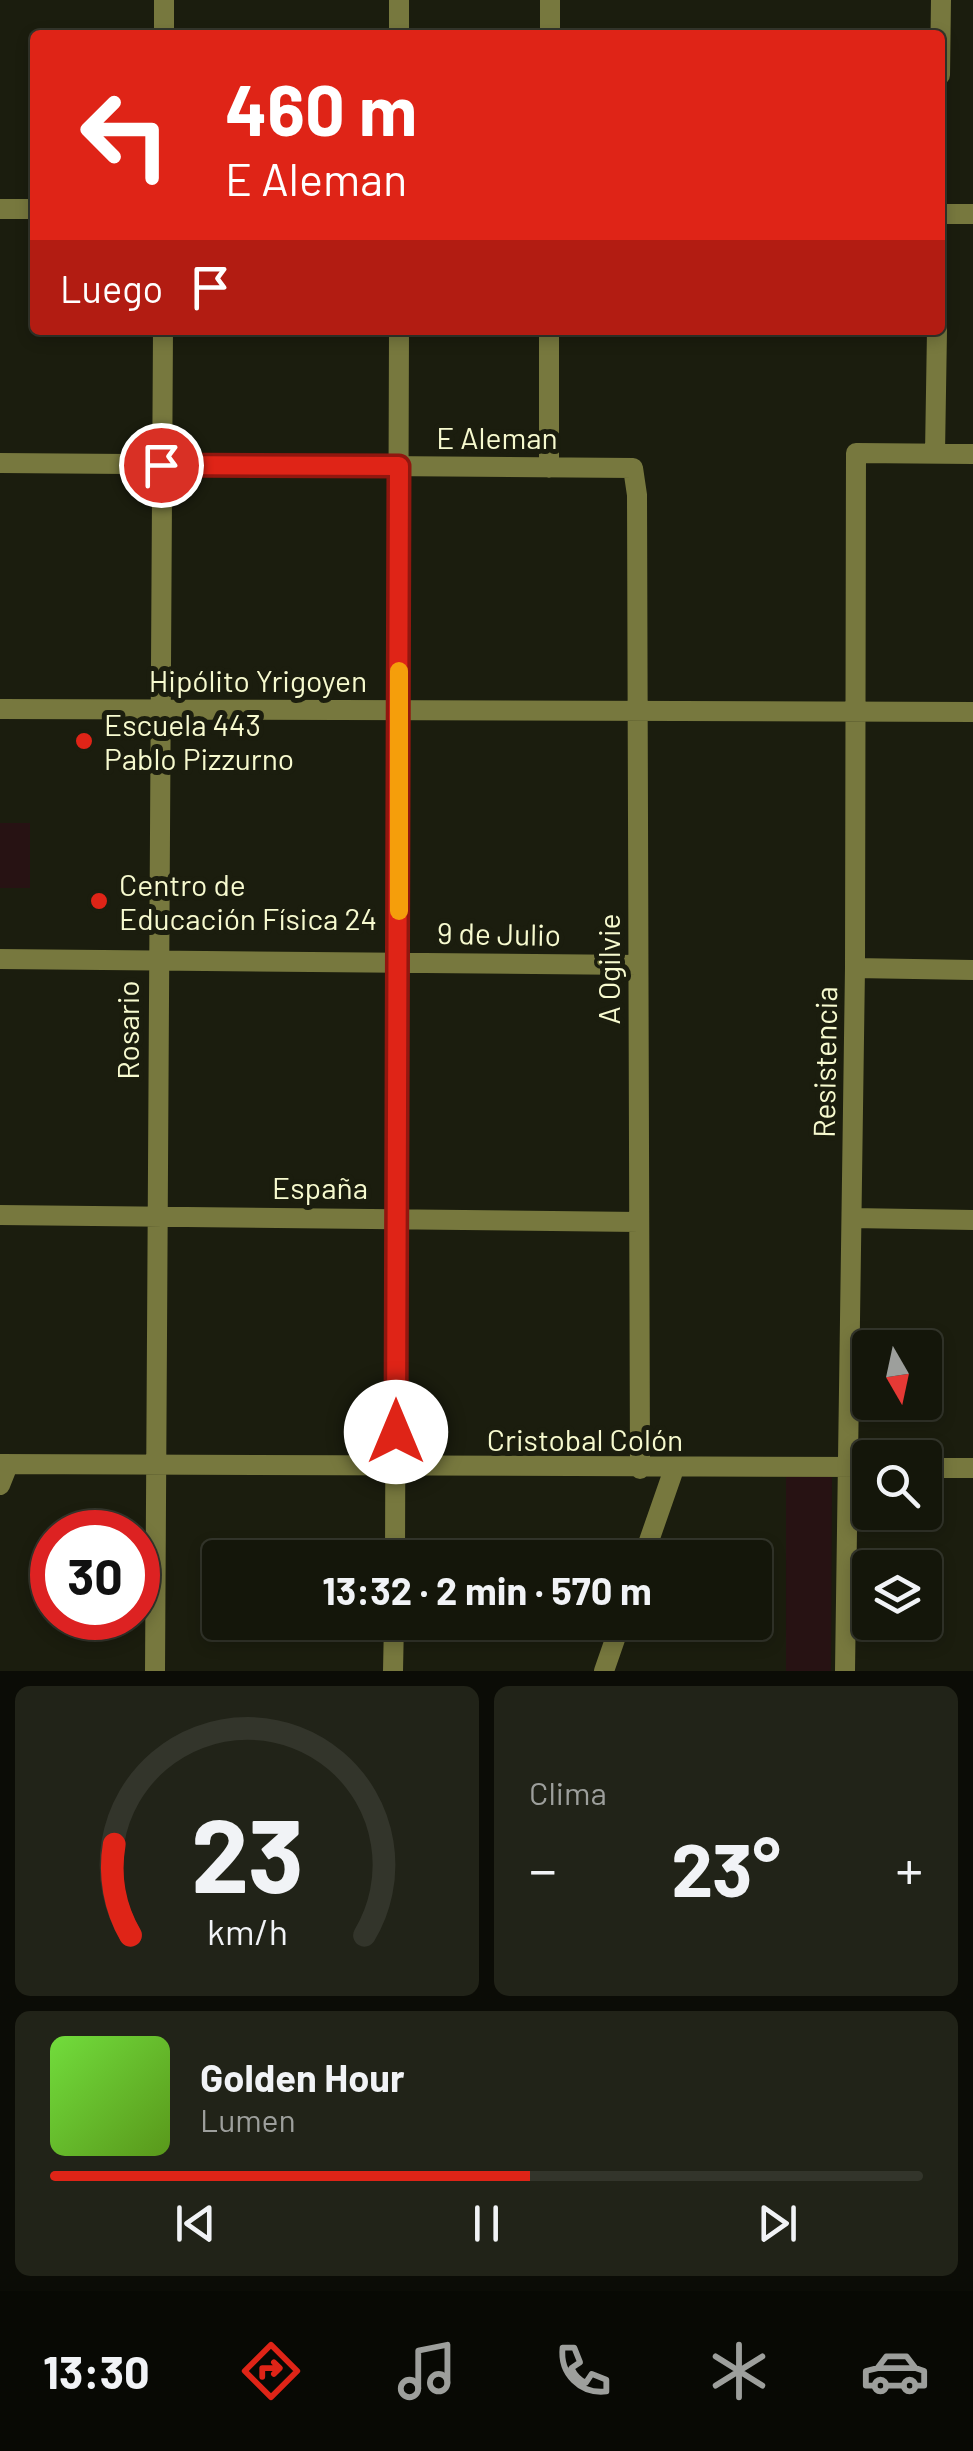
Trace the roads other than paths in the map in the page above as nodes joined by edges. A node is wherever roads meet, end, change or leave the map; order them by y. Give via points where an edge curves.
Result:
1 (164, 0) edge
2 (399, 0) edge
3 (550, 0) edge
4 (941, 0) edge
5 (164, 30) edge
6 (399, 30) edge
7 (550, 30) edge
8 (941, 30) edge
9 (0, 209) edge
10 (30, 209) edge
11 (945, 214) edge
12 (973, 214) edge
13 (162, 335) edge
14 (399, 335) edge
15 (549, 335) edge
16 (937, 335) edge
17 (936, 453) junction
18 (973, 454) edge
19 (0, 463) edge
20 (161, 465) junction
21 (399, 466) junction
22 (549, 468) junction
23 (633, 468) joint
24 (0, 708) edge
25 (160, 710) junction
26 (399, 711) junction
27 (856, 711) junction
28 (973, 712) edge
29 (636, 713) junction
30 (0, 959) edge
31 (157, 960) junction
32 (399, 962) junction
33 (638, 966) junction
34 (855, 968) junction
35 (973, 970) edge
36 (0, 1215) edge
37 (155, 1216) junction
38 (397, 1217) junction
39 (852, 1218) junction
40 (973, 1220) edge
41 (639, 1222) junction
42 (4, 1464) edge
43 (848, 1467) junction
44 (852, 1467) edge
45 (154, 1468) junction
46 (396, 1468) junction
47 (942, 1468) edge
48 (973, 1468) edge
49 (640, 1469) junction
50 (674, 1469) junction
51 (0, 1486) edge
52 (395, 1540) edge
53 (649, 1540) edge
54 (394, 1640) edge
55 (615, 1640) edge
56 (155, 1671) edge
57 (394, 1671) edge
58 (604, 1671) edge
59 (845, 1671) edge

1 - 5 street
2 - 6 street
3 - 7 street
4 - 8 street
9 - 10 street
11 - 12 street
13 - 20 street, Rosario
14 - 21 street
15 - 22 street
16 - 17 street
17 - 18 street
17 - 27 street, Resistencia via 856,453
19 - 20 street, E Aleman
20 - 21 street, E Aleman
20 - 25 street, Rosario
21 - 22 street, E Aleman
21 - 26 street
22 - 23 street, E Aleman
23 - 29 street, A Ogilvie
24 - 25 street, Hipólito Yrigoyen
25 - 26 street, Hipólito Yrigoyen
25 - 31 street, Rosario
26 - 29 street, Hipólito Yrigoyen
26 - 32 street
27 - 28 street, Hipólito Yrigoyen
27 - 29 street, Hipólito Yrigoyen
27 - 34 street, Resistencia
29 - 33 street, A Ogilvie
30 - 31 street, 9 de Julio
31 - 32 street, 9 de Julio
31 - 37 street, Rosario
32 - 33 street, 9 de Julio
32 - 38 street
33 - 41 street, A Ogilvie
34 - 35 street
34 - 39 street, Resistencia
36 - 37 street, España
37 - 38 street, España
37 - 45 street, Rosario
38 - 41 street, España
38 - 46 street
39 - 40 street
39 - 43 street, Resistencia
41 - 49 street, A Ogilvie
42 - 45 street, Cristobal Colón
42 - 51 street
43 - 44 street, Cristobal Colón
43 - 50 street, Cristobal Colón
43 - 59 street, Resistencia
45 - 46 street, Cristobal Colón
45 - 56 street, Rosario
46 - 49 street, Cristobal Colón
46 - 52 street
47 - 48 street
49 - 50 street, Cristobal Colón
50 - 53 street
54 - 57 street
55 - 58 street

